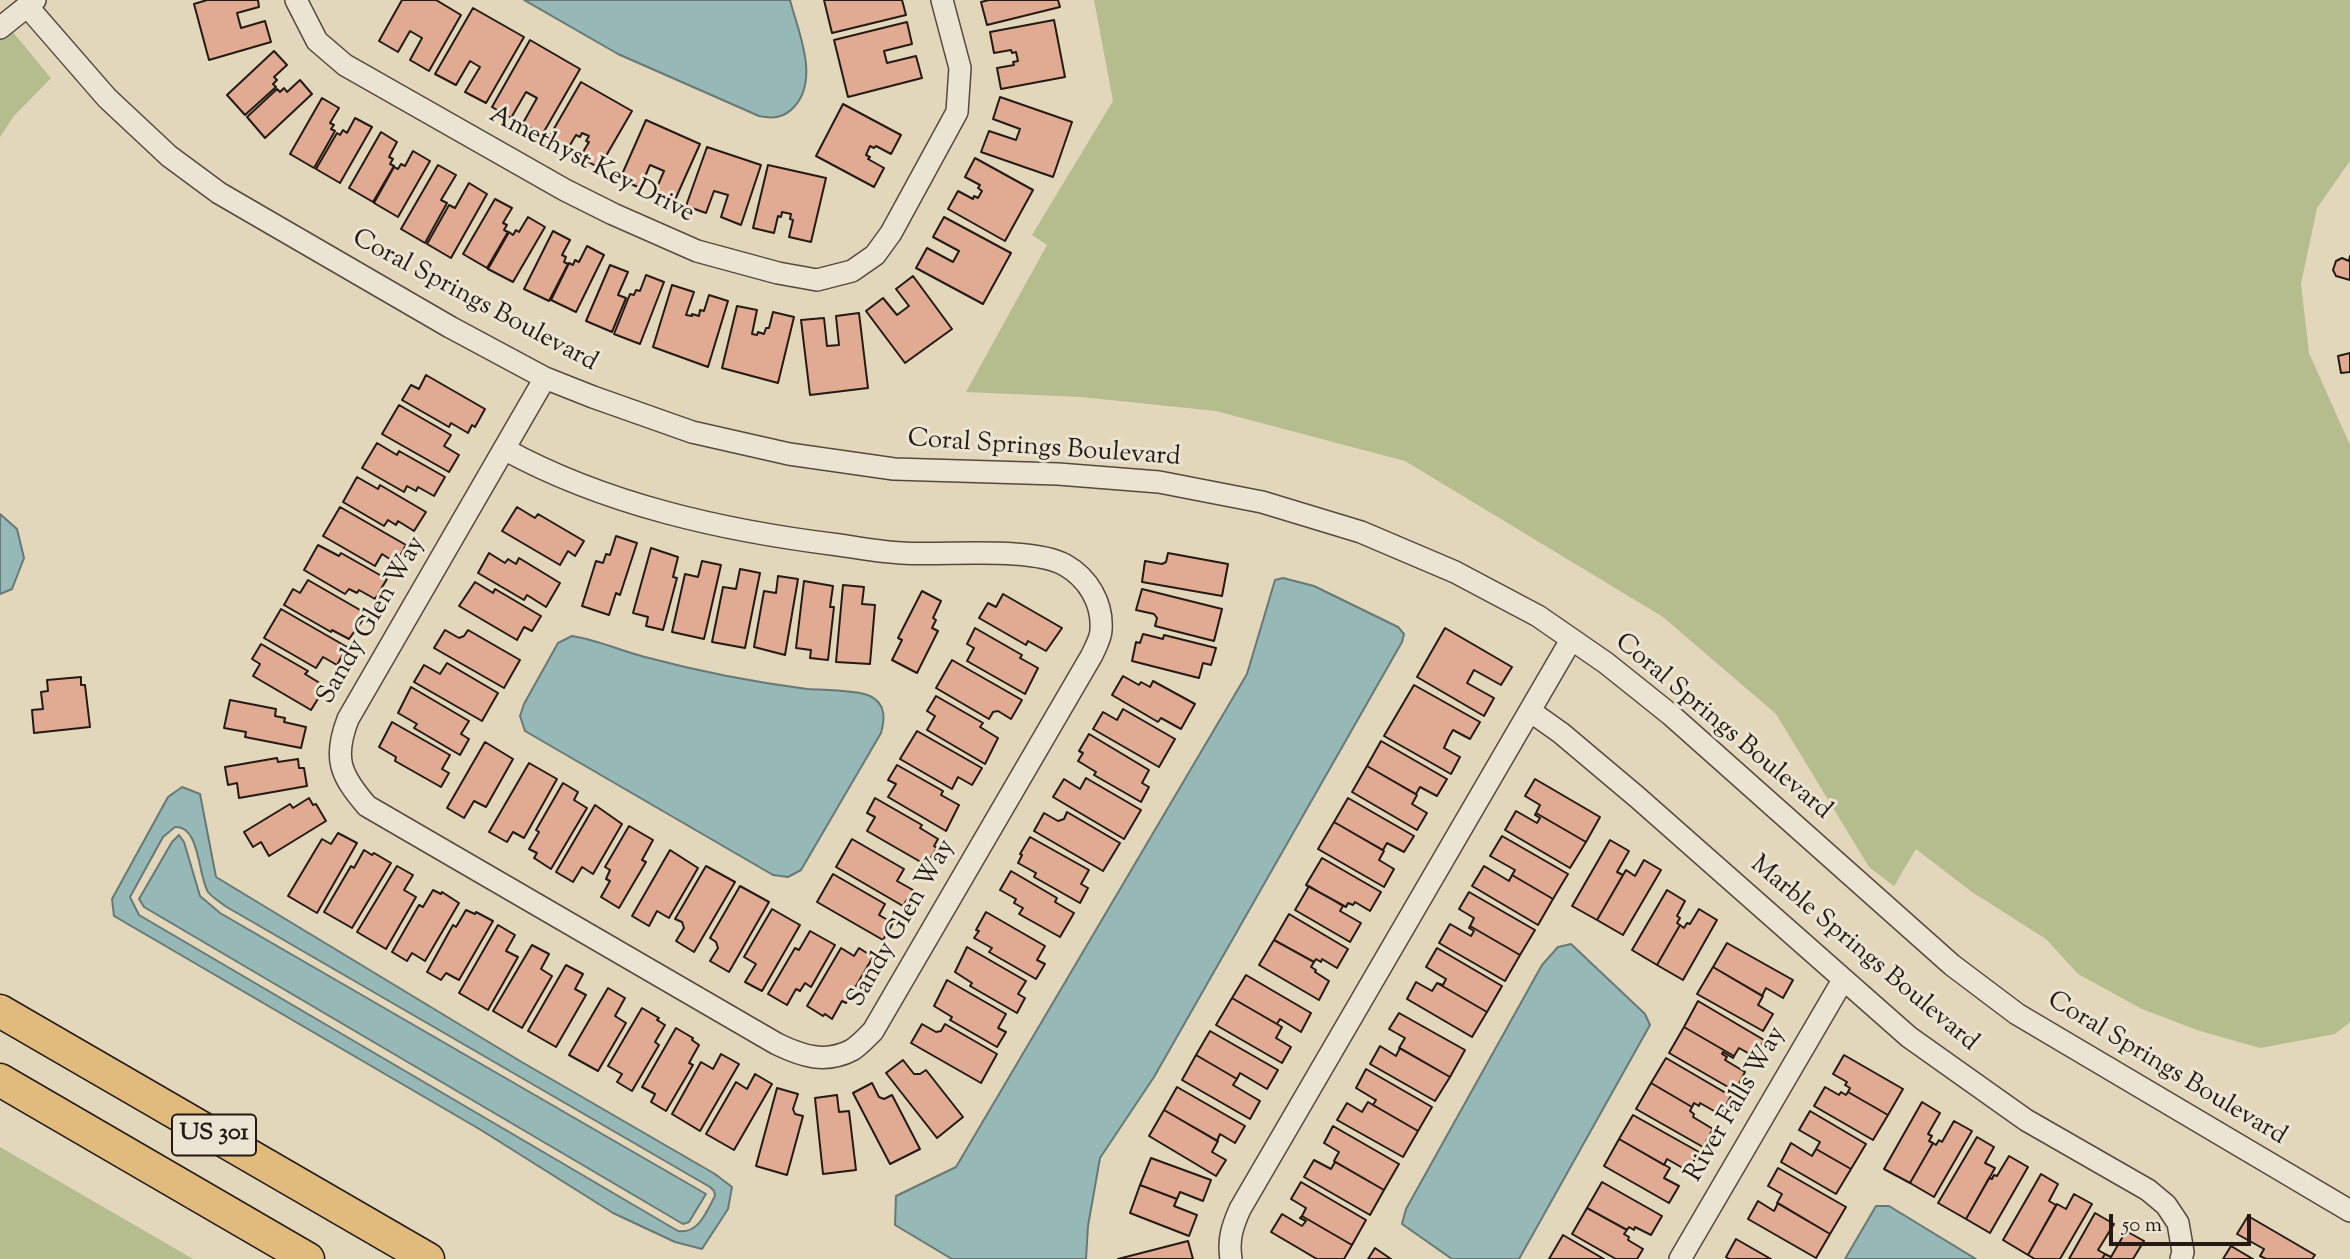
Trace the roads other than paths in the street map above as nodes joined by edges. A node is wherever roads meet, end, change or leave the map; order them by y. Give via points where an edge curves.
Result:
1 (296, 0) edge
2 (942, 0) edge
3 (31, 3) edge
4 (0, 28) edge
5 (545, 378) junction
6 (504, 449) junction
7 (1572, 640) junction
8 (1530, 711) junction
9 (1843, 981) junction
10 (0, 1011) edge
11 (0, 1080) edge
12 (2350, 1211) edge
13 (308, 1259) edge
14 (428, 1259) edge
15 (1231, 1259) edge
16 (1681, 1259) edge
17 (2181, 1259) edge

1 - 2 street, Amethyst Key Drive via 317,41 345,65 565,190 698,251 817,280 852,271 875,255 957,112 960,68
3 - 4 street
3 - 5 street, Coral Springs Boulevard via 107,98 169,156 219,193
5 - 6 street, Sandy Glen Way
5 - 7 street, Coral Springs Boulevard via 692,432 789,454 894,469 1159,482 1262,502 1361,532 1455,572 1538,616
6 - 6 street, Sandy Glen Way via 581,486 688,518 778,537 902,553 1036,555 1062,563 1083,577 1098,602 1101,632 1092,655 873,1031 852,1050 825,1058 801,1056 777,1044 368,806 350,786 341,763 340,741 348,719
7 - 8 street
7 - 12 street, Coral Springs Boulevard via 1671,715 1952,965 2017,1014
8 - 9 street, Marble Springs Boulevard via 1637,797
8 - 15 street via 1240,1209 1230,1235
9 - 16 street, River Falls Way
9 - 17 street, Marble Springs Boulevard via 1909,1037 2026,1121 2148,1190 2178,1223
10 - 14 main road, US 301
11 - 13 main road, US 301 / US 301

